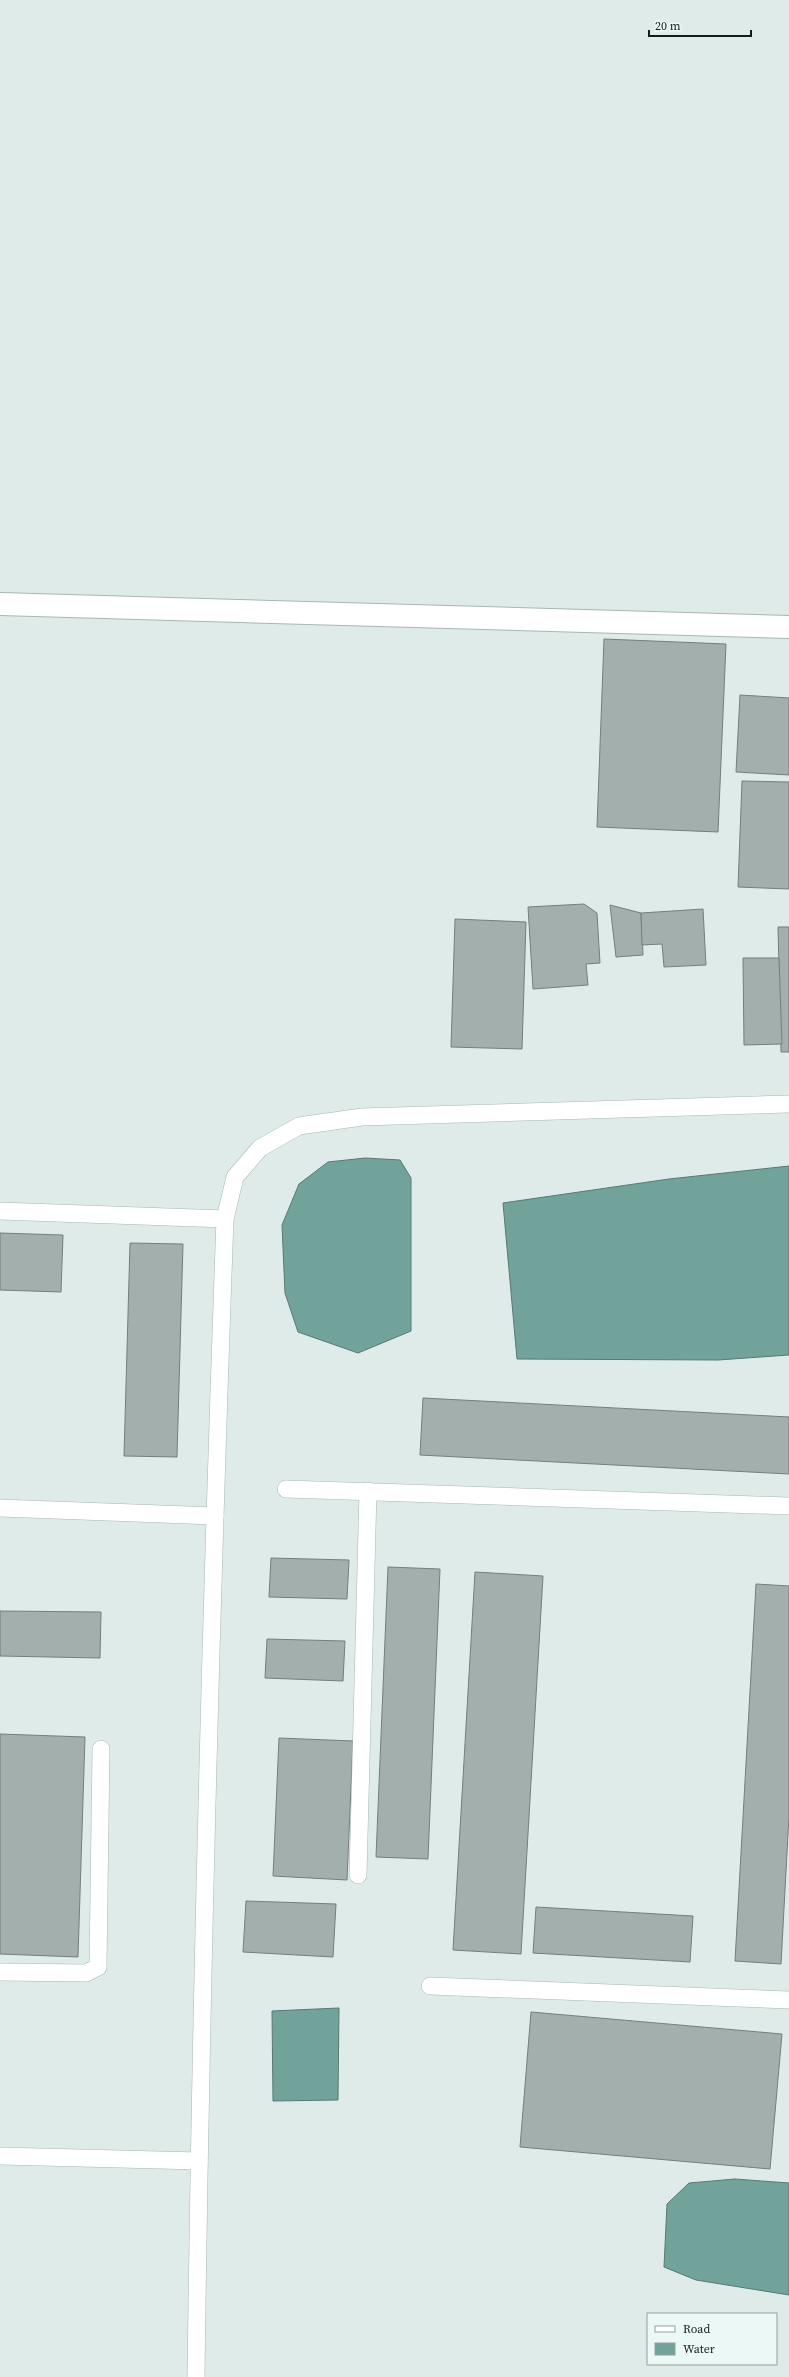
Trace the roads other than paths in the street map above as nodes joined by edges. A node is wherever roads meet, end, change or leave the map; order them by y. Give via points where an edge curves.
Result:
1 (0, 604) edge
2 (789, 627) edge
3 (789, 1104) edge
4 (0, 1211) edge
5 (225, 1218) junction
6 (286, 1489) dead end
7 (368, 1491) junction
8 (789, 1506) edge
9 (0, 1508) edge
10 (215, 1516) junction
11 (101, 1749) dead end
12 (358, 1875) dead end
13 (0, 1972) edge
14 (430, 1986) dead end
15 (789, 2000) edge
16 (0, 2156) edge
17 (199, 2161) junction
18 (196, 2377) edge

1 - 2 street
3 - 5 lane via 362,1117 299,1126 260,1148 235,1177
4 - 5 lane
5 - 10 lane
6 - 7 lane
7 - 8 lane via 448,1496
7 - 12 lane
9 - 10 lane
10 - 17 lane
11 - 13 lane via 98,1967 86,1973
14 - 15 lane
16 - 17 lane
17 - 18 lane

